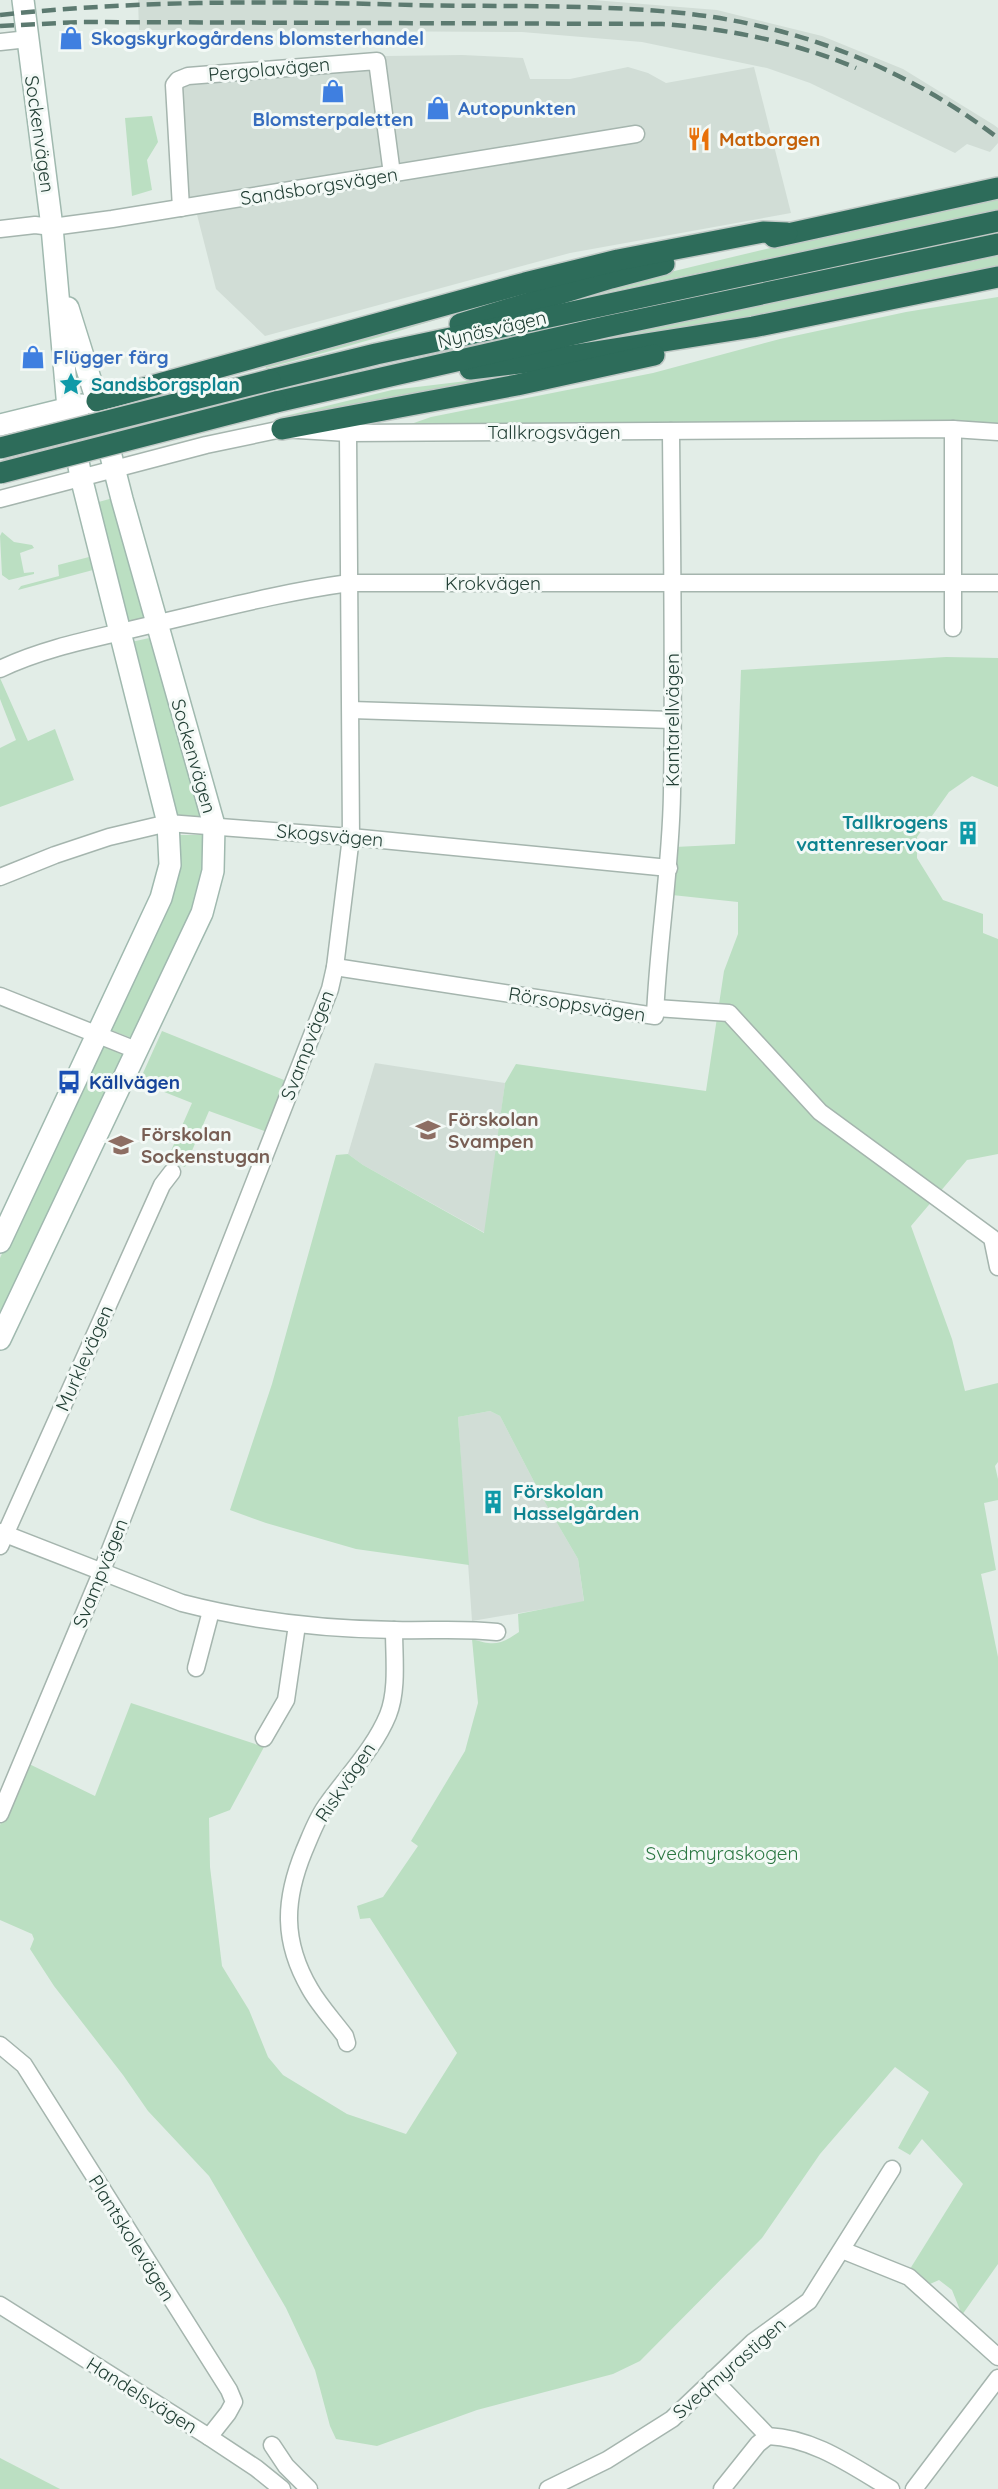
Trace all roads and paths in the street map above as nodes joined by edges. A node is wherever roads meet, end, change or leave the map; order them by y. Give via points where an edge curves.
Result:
1 (23, 0) edge
2 (28, 39) junction
3 (0, 42) edge
4 (636, 134) dead end
5 (392, 174) junction
6 (998, 188) edge
7 (180, 208) junction
8 (998, 221) edge
9 (52, 227) junction
10 (0, 229) edge
11 (787, 233) junction
12 (998, 244) edge
13 (55, 269) junction
14 (998, 277) edge
15 (753, 327) junction
16 (376, 354) junction
17 (391, 375) junction
18 (97, 401) junction
19 (68, 408) junction
20 (0, 425) edge
21 (282, 429) junction
22 (953, 429) junction
23 (671, 431) junction
24 (998, 432) edge
25 (348, 433) junction
26 (0, 448) edge
27 (115, 469) junction
28 (0, 473) edge
29 (81, 477) junction
30 (0, 499) edge
31 (349, 583) junction
32 (674, 583) junction
33 (998, 583) edge
34 (953, 584) junction
35 (157, 624) junction
36 (953, 628) dead end
37 (121, 632) junction
38 (0, 669) edge
39 (351, 710) junction
40 (672, 720) junction
41 (168, 823) junction
42 (214, 825) junction
43 (351, 837) junction
44 (668, 868) junction
45 (0, 877) edge
46 (335, 967) junction
47 (0, 996) edge
48 (656, 1008) junction
49 (97, 1034) junction
50 (136, 1050) junction
51 (172, 1172) dead end
52 (995, 1236) edge
53 (0, 1242) edge
54 (998, 1267) edge
55 (0, 1339) edge
56 (2, 1537) edge
57 (101, 1573) junction
58 (211, 1611) junction
59 (297, 1625) junction
60 (394, 1630) junction
61 (497, 1632) dead end
62 (196, 1668) dead end
63 (264, 1738) dead end
64 (0, 1814) edge
65 (347, 2043) dead end
66 (0, 2045) edge
67 (892, 2169) dead end
68 (842, 2250) junction
69 (0, 2305) edge
70 (998, 2357) edge
71 (998, 2378) edge
72 (713, 2379) junction
73 (768, 2436) junction
74 (209, 2437) junction
75 (272, 2445) dead end
76 (282, 2489) edge
77 (309, 2489) edge
78 (548, 2489) edge
79 (722, 2489) edge
80 (891, 2489) edge
81 (914, 2489) edge

1 - 2 street, Sockenvägen
2 - 3 street
2 - 9 street, Sockenvägen
4 - 5 street, Sandsborgsvägen
5 - 7 street, Sandsborgsvägen
5 - 7 street, Pergolavägen via 377,61 201,75 174,85
6 - 11 highway
7 - 9 street, Sandsborgsvägen
8 - 16 highway, Nynäsvägen
9 - 10 street, Sandsborgsvägen
9 - 13 street, Sockenvägen
11 - 16 highway via 548,296
11 - 18 highway via 762,232 618,260
12 - 17 highway, Nynäsvägen
13 - 18 street, Sockenvägen
13 - 19 street, Sockenvägen
14 - 15 highway
15 - 17 highway via 544,360
15 - 21 highway via 609,365
16 - 26 highway, Nynäsvägen, bridge
17 - 28 highway, Nynäsvägen, bridge
18 - 19 street
18 - 27 street, Sockenvägen
19 - 20 street
19 - 29 street, Sockenvägen
21 - 25 street, Tallkrogsvägen
21 - 27 street, Tallkrogsvägen
22 - 23 street, Tallkrogsvägen
22 - 24 street, Tallkrogsvägen
22 - 34 street
23 - 25 street, Tallkrogsvägen
23 - 32 street, Kantarellvägen
25 - 31 street, Svampvägen
27 - 29 street
27 - 35 street, Sockenvägen
29 - 30 street
29 - 37 street, Sockenvägen
31 - 32 street, Krokvägen
31 - 35 street, Krokvägen via 295,590
31 - 39 street, Svampvägen
32 - 34 street, Krokvägen
32 - 40 street, Kantarellvägen
33 - 34 street, Krokvägen
34 - 36 street
35 - 37 street, Krokvägen
35 - 42 street, Sockenvägen
37 - 38 street, Krokvägen
37 - 41 street, Sockenvägen
39 - 40 street
39 - 43 street, Svampvägen
40 - 44 street, Kantarellvägen
41 - 42 street, Skogsvägen
41 - 45 street, Skogsvägen via 109,837
41 - 49 street, Sockenvägen via 170,865 160,898
42 - 43 street, Skogsvägen
42 - 50 street, Sockenvägen via 213,870 202,913
43 - 44 street, Skogsvägen
43 - 46 street, Svampvägen
44 - 48 street, Kantarellvägen
46 - 48 street, Rörsoppsvägen via 655,1016
46 - 57 street, Svampvägen
47 - 49 street
48 - 52 street, Rörsoppsvägen via 729,1013 820,1112
49 - 50 street
49 - 53 street, Sockenvägen
50 - 55 street, Sockenvägen
51 - 56 street, Murklevägen via 162,1185
52 - 54 street, Rörsoppsvägen
56 - 57 street
57 - 58 street
57 - 64 street, Svampvägen
58 - 59 street
58 - 62 street
59 - 60 street
59 - 63 street via 286,1700
60 - 61 street
60 - 65 street, Riskvägen via 388,1714 326,1805 293,1877 288,1902 287,1922 300,1969
66 - 74 street, Plantskolevägen via 24,2065 229,2390 234,2402
67 - 68 street, Svedmyrastigen
68 - 70 street via 909,2277
68 - 72 street, Svedmyrastigen via 809,2301
69 - 74 street, Handelsvägen
71 - 81 street
72 - 73 street
72 - 78 street, Svedmyrastigen via 672,2419 642,2440
73 - 79 street
73 - 80 street via 826,2451
74 - 76 street, Handelsvägen
75 - 77 street

